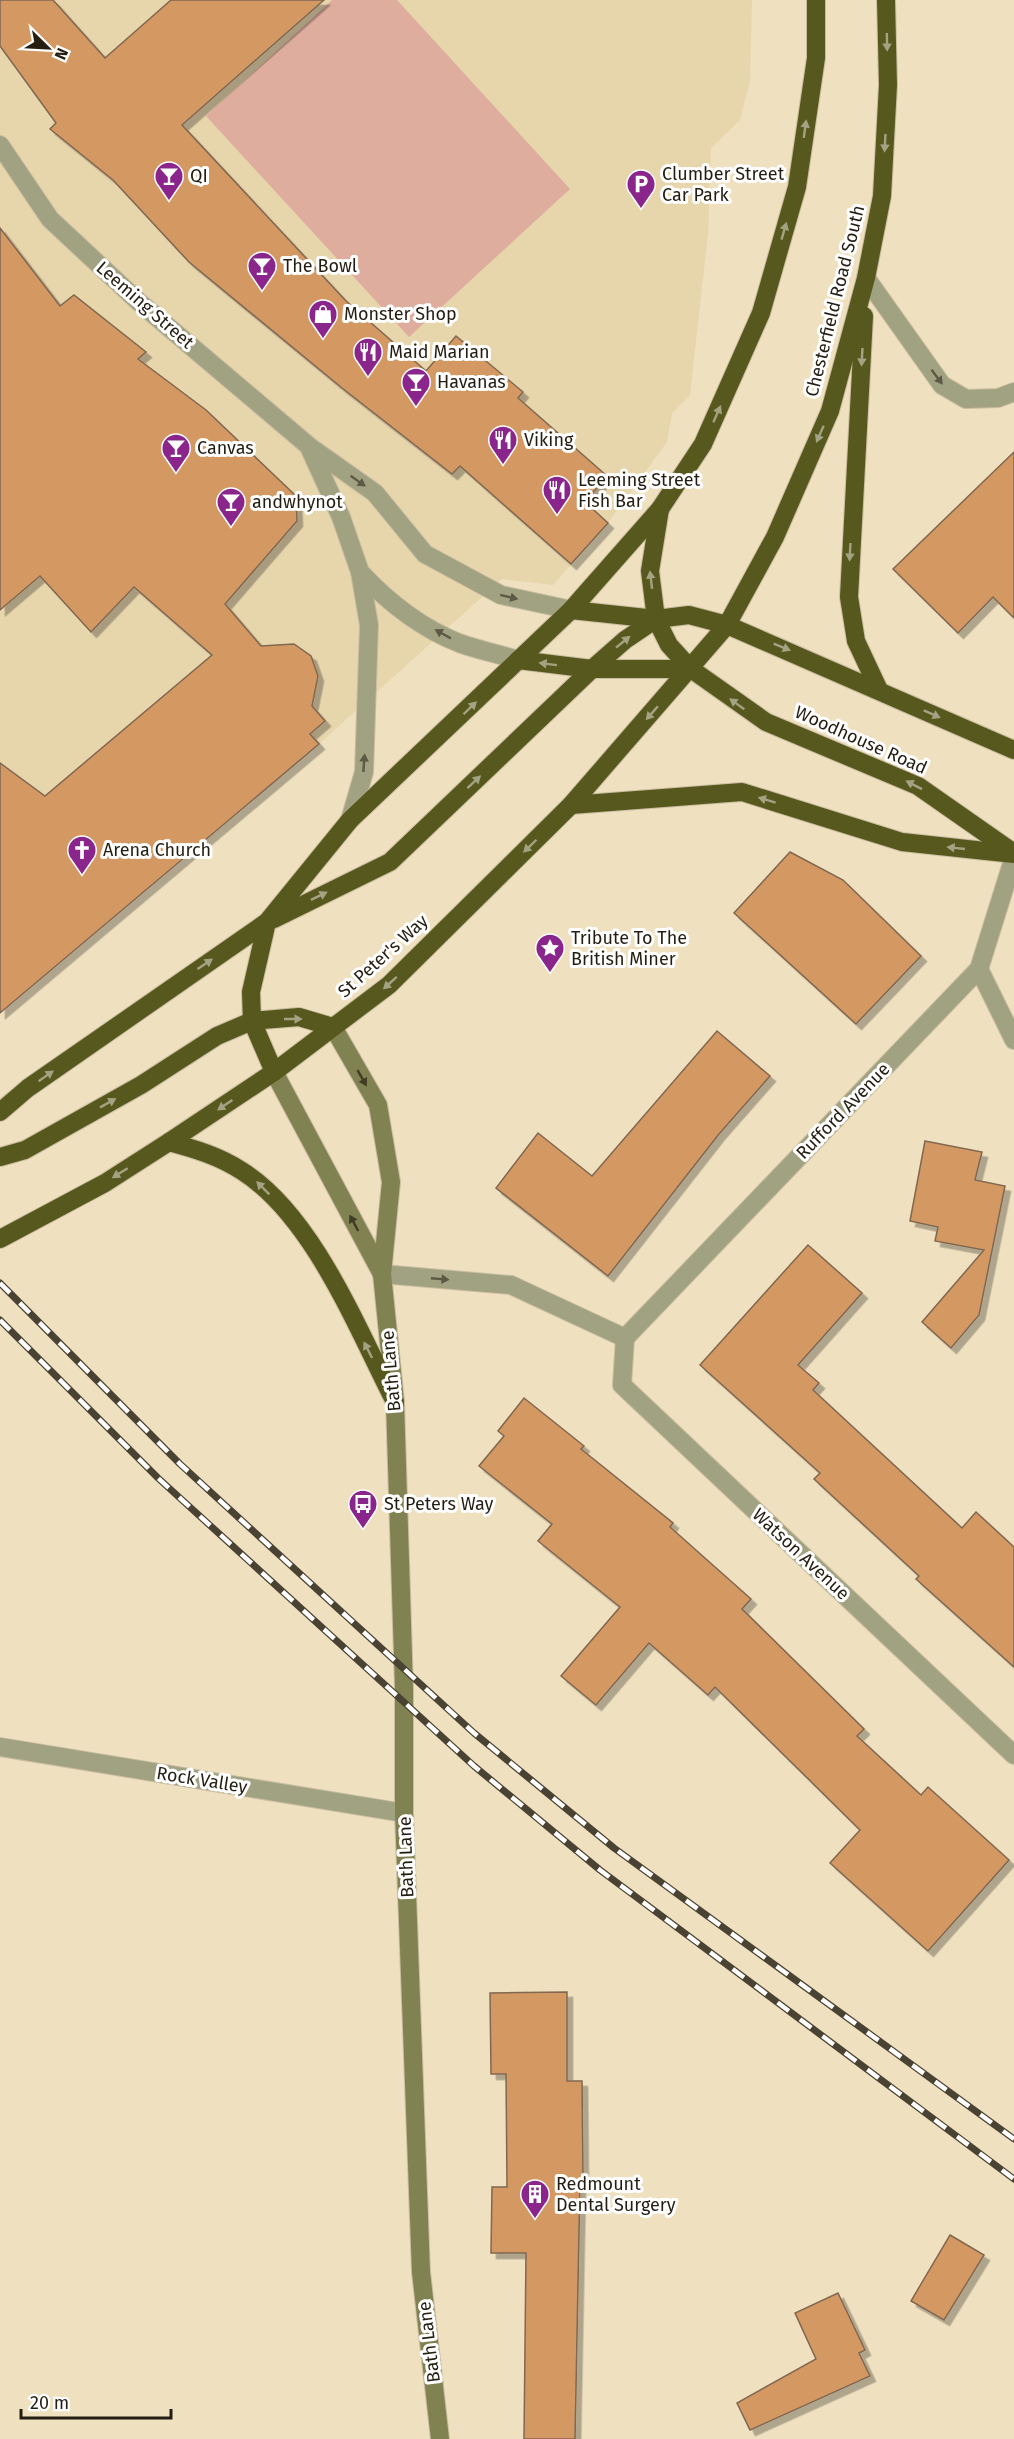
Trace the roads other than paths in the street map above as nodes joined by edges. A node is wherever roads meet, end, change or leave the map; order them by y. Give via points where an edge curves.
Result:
1 (816, 0) edge
2 (886, 0) edge
3 (0, 145) edge
4 (866, 278) junction
5 (1014, 392) edge
6 (310, 447) junction
7 (660, 509) junction
8 (360, 572) junction
9 (571, 610) junction
10 (656, 619) junction
11 (727, 625) junction
12 (518, 660) junction
13 (592, 669) junction
14 (691, 669) junction
15 (879, 690) junction
16 (1014, 750) edge
17 (571, 806) junction
18 (350, 820) junction
19 (1014, 855) edge
20 (267, 922) junction
21 (979, 969) junction
22 (252, 1021) junction
23 (333, 1027) junction
24 (1014, 1040) edge
25 (274, 1072) junction
26 (0, 1112) edge
27 (169, 1142) junction
28 (0, 1157) edge
29 (0, 1239) edge
30 (382, 1274) junction
31 (625, 1338) junction
32 (395, 1402) junction
33 (0, 1747) edge
34 (1014, 1755) edge
35 (404, 1813) junction
36 (440, 2439) edge

7 -> 1 highway via 703,444 761,313 797,187 816,58
2 -> 4 highway, Chesterfield Road South via 888,85 882,196
3 - 6 street, Leeming Street via 50,219 140,303
4 -> 5 street via 942,385 966,399 999,398
4 -> 11 highway, Chesterfield Road South via 830,411 775,537
4 -> 15 highway via 849,603 856,640
6 - 8 street, Leeming Street
6 -> 9 street, Leeming Street via 375,493 425,554 501,595
7 - 9 highway
10 -> 7 highway, Woodhouse Road via 650,571
12 -> 8 street, Leeming Street via 458,642 428,626 382,596
18 -> 8 street, Leeming Street via 364,772 369,679 369,624
9 - 10 highway
9 - 12 highway
10 - 11 highway via 689,615
13 -> 10 highway
10 - 14 highway, Woodhouse Road via 669,645
11 - 14 highway, St Peter's Way
11 -> 15 highway
13 -> 12 highway
18 -> 12 highway
13 - 14 highway
20 -> 13 highway via 390,862
14 -> 17 highway, St Peter's Way
19 -> 14 highway, Woodhouse Road via 918,786 766,722
15 -> 16 highway
19 -> 17 highway via 902,842 742,792
17 -> 23 highway, St Peter's Way via 389,985
18 - 20 highway
19 - 21 street, Rufford Avenue
20 - 22 highway via 251,992
26 -> 20 highway
21 - 24 street
21 - 31 street, Rufford Avenue
22 -> 23 highway via 299,1017
22 - 25 highway
28 -> 22 highway via 25,1150 141,1086 217,1036
23 - 25 highway, St Peter's Way
23 -> 30 main road, Bath Lane via 378,1105 391,1182
25 -> 27 highway, St Peter's Way
30 -> 25 main road, Bath Lane
27 -> 29 highway, St Peter's Way via 105,1183
32 -> 27 highway via 316,1248 296,1224 261,1184 241,1170 207,1152
30 -> 31 street via 511,1285
30 - 32 main road, Bath Lane
31 - 34 street, Watson Avenue via 622,1385
32 - 35 main road, Bath Lane
33 - 35 street, Rock Valley
35 - 36 main road, Bath Lane via 421,2272

